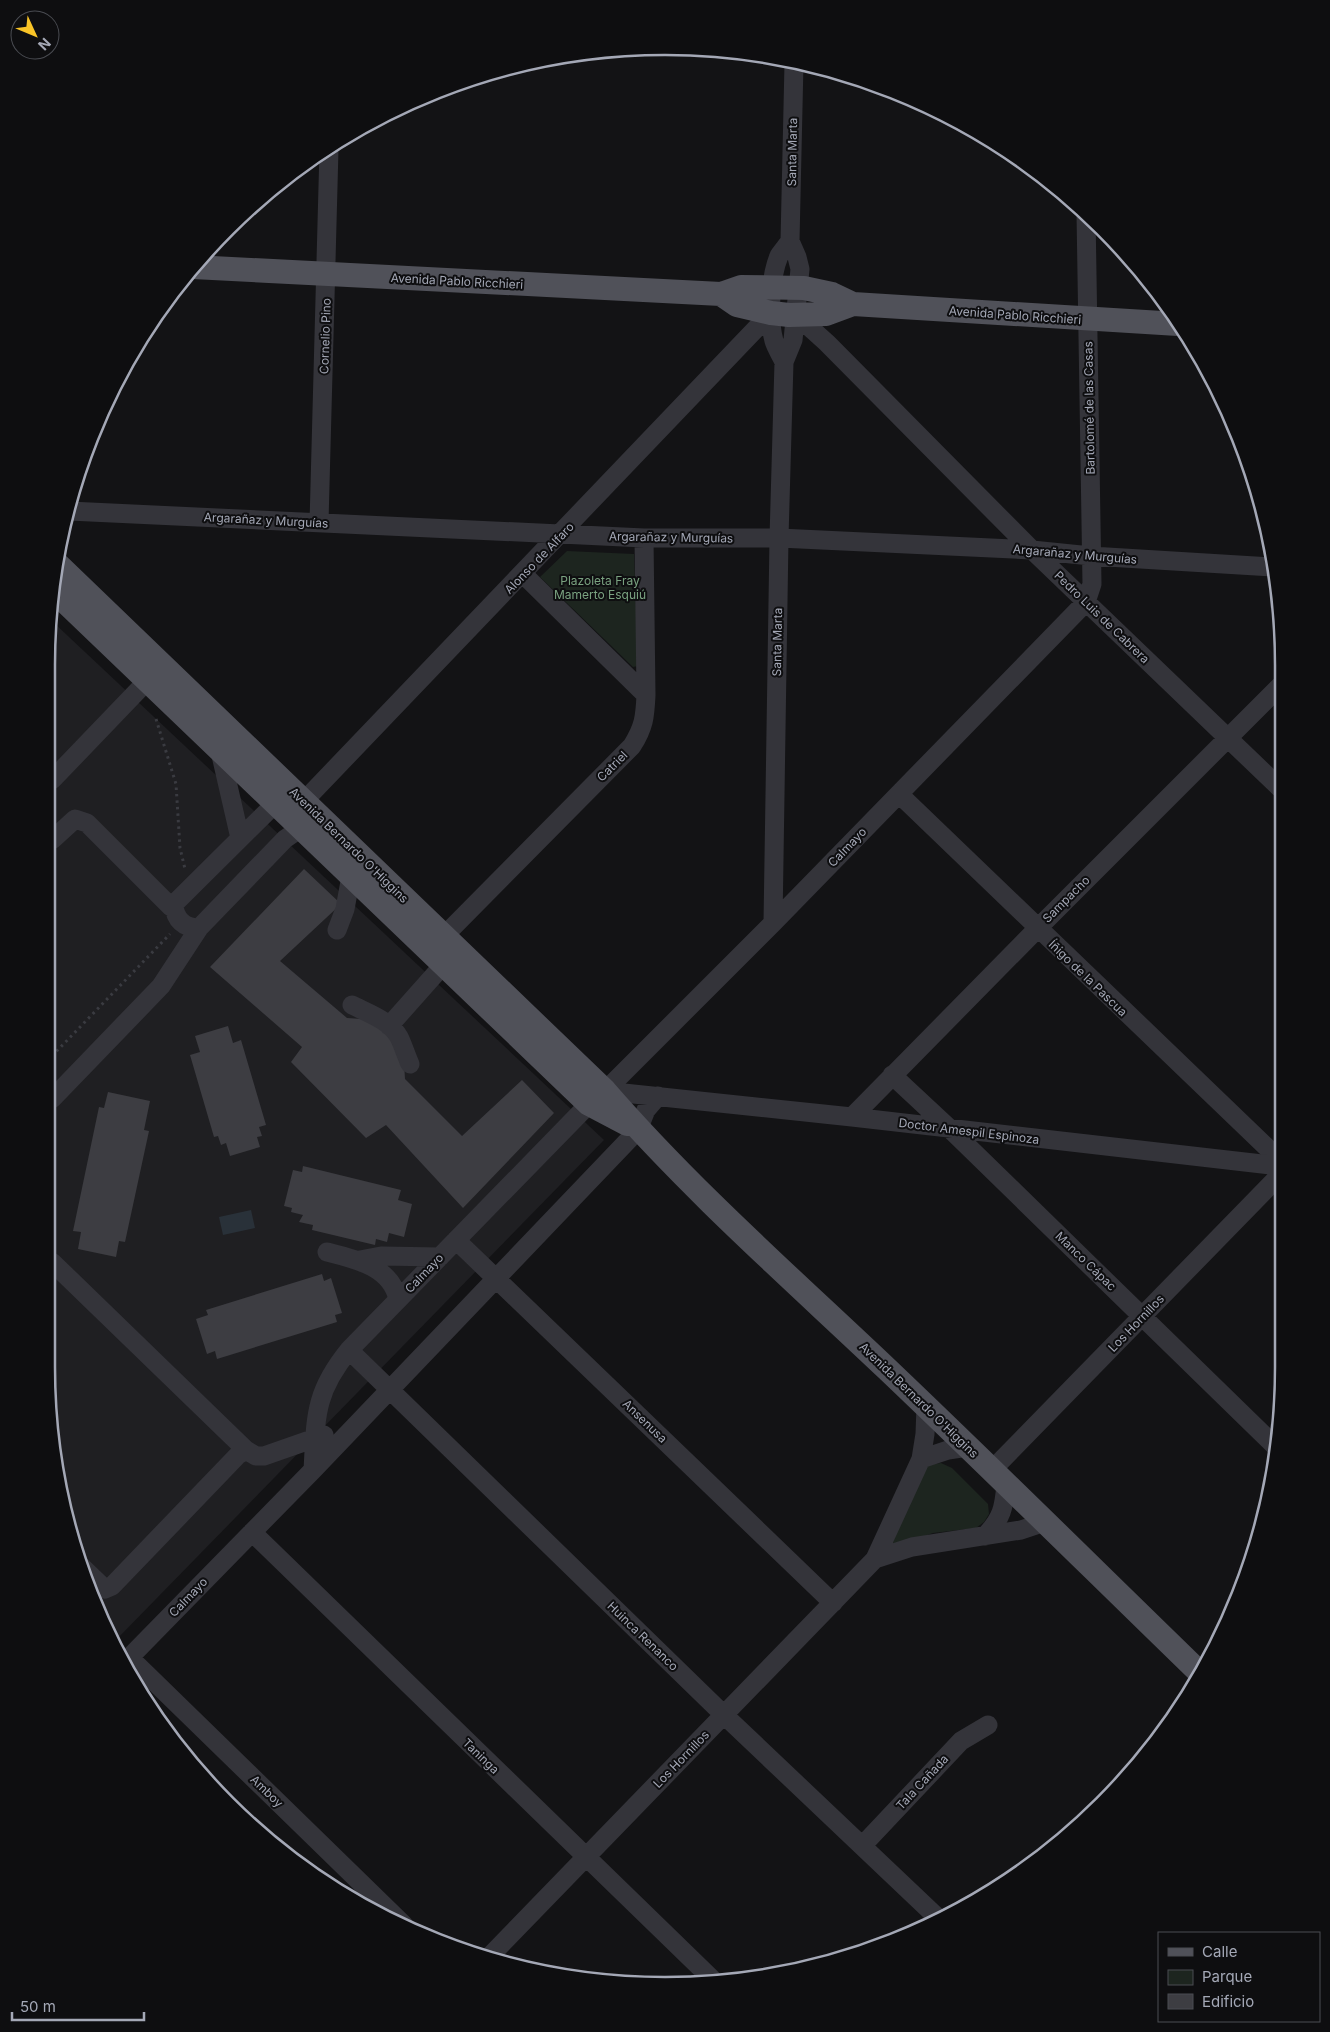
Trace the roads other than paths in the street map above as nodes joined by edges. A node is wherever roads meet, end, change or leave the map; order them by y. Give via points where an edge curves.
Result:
1 (794, 69) edge
2 (330, 156) edge
3 (1086, 225) edge
4 (790, 241) junction
5 (202, 267) edge
6 (326, 274) junction
7 (772, 286) junction
8 (798, 288) junction
9 (721, 294) junction
10 (853, 304) junction
11 (772, 313) junction
12 (796, 315) junction
13 (1088, 319) junction
14 (1170, 324) edge
15 (784, 362) junction
16 (75, 511) edge
17 (319, 523) junction
18 (561, 534) junction
19 (644, 538) junction
20 (779, 538) junction
21 (1032, 550) junction
22 (1091, 556) junction
23 (1267, 567) edge
24 (63, 570) edge
25 (523, 574) junction
26 (59, 595) edge
27 (1086, 602) junction
28 (147, 681) junction
29 (1275, 691) edge
30 (646, 695) junction
31 (1228, 739) junction
32 (220, 751) junction
33 (55, 777) edge
34 (1275, 783) edge
35 (898, 794) junction
36 (290, 798) junction
37 (301, 828) junction
38 (55, 837) edge
39 (240, 838) junction
40 (351, 876) junction
41 (181, 915) junction
42 (773, 923) junction
43 (1037, 929) junction
44 (337, 930) dead end
45 (448, 950) junction
46 (352, 1005) dead end
47 (388, 1026) junction
48 (410, 1064) dead end
49 (892, 1075) junction
50 (55, 1096) edge
51 (658, 1096) junction
52 (597, 1098) junction
53 (852, 1117) junction
54 (950, 1129) junction
55 (638, 1130) junction
56 (1275, 1155) edge
57 (1275, 1165) edge
58 (1275, 1180) edge
59 (456, 1240) junction
60 (327, 1252) dead end
61 (440, 1257) junction
62 (360, 1260) junction
63 (55, 1265) edge
64 (496, 1278) junction
65 (398, 1300) junction
66 (1142, 1316) junction
67 (349, 1350) junction
68 (390, 1390) junction
69 (926, 1406) junction
70 (358, 1423) junction
71 (315, 1439) junction
72 (1271, 1441) edge
73 (968, 1447) junction
74 (289, 1448) junction
75 (246, 1450) junction
76 (921, 1459) junction
77 (313, 1470) junction
78 (999, 1477) junction
79 (1045, 1522) junction
80 (252, 1532) junction
81 (985, 1536) junction
82 (875, 1560) junction
83 (92, 1577) edge
84 (833, 1603) junction
85 (129, 1657) edge
86 (133, 1665) edge
87 (1195, 1668) edge
88 (724, 1715) junction
89 (988, 1725) dead end
90 (862, 1846) junction
91 (586, 1857) junction
92 (389, 1911) edge
93 (934, 1914) edge
94 (494, 1952) edge
95 (709, 1976) edge

1 - 4 street, Santa Marta
2 - 6 street, Cornelio Pino
3 - 13 street, Bartolomé de las Casas
4 - 7 street, Santa Marta via 780,254
4 - 8 street, Santa Marta via 800,269
5 - 6 main road, Avenida Pablo Ricchieri
6 - 9 main road, Avenida Pablo Ricchieri
6 - 17 street, Cornelio Pino
7 - 8 main road, Avenida Pablo Ricchieri
7 - 9 main road, Avenida Pablo Ricchieri via 741,287
7 - 11 street, Santa Marta
8 - 10 main road, Avenida Pablo Ricchieri via 832,294
8 - 12 street, Santa Marta
9 - 11 main road, Avenida Pablo Ricchieri via 737,305
10 - 12 main road, Avenida Pablo Ricchieri via 826,314
10 - 13 main road, Avenida Pablo Ricchieri
11 - 12 main road, Avenida Pablo Ricchieri
11 - 15 street, Santa Marta via 774,341
11 - 18 street, Alonso de Alfaro
12 - 15 street, Santa Marta via 793,340
12 - 21 street, Pedro Luis de Cabrera
13 - 14 main road, Avenida Pablo Ricchieri
13 - 22 street, Bartolomé de las Casas
15 - 20 street, Santa Marta
16 - 17 street, Argarañaz y Murguías
17 - 18 street, Argarañaz y Murguías
18 - 19 street, Argarañaz y Murguías
18 - 25 street, Alonso de Alfaro
19 - 20 street, Argarañaz y Murguías
19 - 30 street, Catriel
20 - 21 street, Argarañaz y Murguías
20 - 42 street, Santa Marta
21 - 22 street, Argarañaz y Murguías
21 - 27 street, Pedro Luis de Cabrera
22 - 23 street, Argarañaz y Murguías
22 - 27 street, Bartolomé de las Casas via 1092,584
24 - 36 main road, Avenida Bernardo O'Higgins
25 - 30 street
25 - 36 street, Alonso de Alfaro
26 - 28 main road, Avenida Bernardo O'Higgins
27 - 31 street, Pedro Luis de Cabrera
27 - 35 street, Calmayo
28 - 32 main road, Avenida Bernardo O'Higgins
28 - 33 street
29 - 31 street, Sampacho
30 - 45 street, Catriel via 645,717 632,746
31 - 34 street, Pedro Luis de Cabrera
31 - 43 street, Sampacho
32 - 36 main road, Avenida Bernardo O'Higgins
32 - 39 street
35 - 42 street, Calmayo
35 - 43 street, Íñigo de la Pascua
36 - 37 main road, Avenida Bernardo O'Higgins
36 - 39 street, Alonso de Alfaro
36 - 45 main road, Avenida Bernardo O'Higgins
37 - 40 main road, Avenida Bernardo O'Higgins
37 - 41 street
38 - 41 street via 75,819 87,823
39 - 41 street, Alonso de Alfaro via 195,883
40 - 44 street
40 - 45 main road, Avenida Bernardo O'Higgins
41 - 50 street via 161,986
42 - 52 street, Calmayo
43 - 49 street, Sampacho
43 - 56 street, Íñigo de la Pascua
45 - 47 street, Catriel
45 - 52 main road, Avenida Bernardo O'Higgins
46 - 47 street
47 - 48 street via 398,1036
49 - 53 street, Sampacho
49 - 54 street, Manco Cápac
51 - 52 street, Doctor Amespil Espinoza
51 - 53 street, Doctor Amespil Espinoza
51 - 55 street via 646,1110
52 - 55 main road, Avenida Bernardo O'Higgins
52 - 59 street, Calmayo
53 - 54 street, Doctor Amespil Espinoza
54 - 57 street, Doctor Amespil Espinoza
54 - 66 street, Manco Cápac
55 - 64 street, Calmayo
55 - 69 main road, Avenida Bernardo O'Higgins
58 - 66 street, Los Hornillos
59 - 61 street, Calmayo
59 - 64 street, Ansenusa
60 - 62 street
61 - 62 street via 381,1256
61 - 65 street, Calmayo
62 - 65 street via 387,1277 396,1290
63 - 75 street
64 - 68 street, Calmayo
64 - 84 street, Ansenusa
65 - 67 street, Calmayo
66 - 72 street, Manco Cápac
66 - 78 street, Los Hornillos
67 - 68 street, Huinca Renanco
67 - 71 street, Calmayo via 325,1386 317,1411
68 - 70 street, Calmayo
68 - 88 street, Huinca Renanco
69 - 73 main road, Avenida Bernardo O'Higgins
69 - 76 street, Los Hornillos via 926,1434
70 - 71 street
70 - 77 street, Calmayo
71 - 74 street
71 - 77 street, Calmayo
73 - 76 street
73 - 78 main road, Avenida Bernardo O'Higgins
74 - 75 street via 264,1456 256,1456
74 - 77 street
75 - 83 street via 238,1454 112,1586 105,1589
76 - 82 street, Los Hornillos
77 - 80 street, Calmayo
78 - 79 main road, Avenida Bernardo O'Higgins
78 - 81 street via 1004,1508
79 - 81 street, Los Hornillos via 1022,1530
79 - 87 main road, Avenida Bernardo O'Higgins
80 - 85 street, Calmayo
80 - 91 street, Taninga
81 - 82 street, Los Hornillos via 912,1547
82 - 84 street, Los Hornillos
84 - 88 street, Los Hornillos
86 - 92 street, Amboy
88 - 90 street, Huinca Renanco
88 - 91 street, Los Hornillos
89 - 90 street, Tala Cañada via 961,1741
90 - 93 street, Huinca Renanco
91 - 94 street, Los Hornillos
91 - 95 street, Taninga

